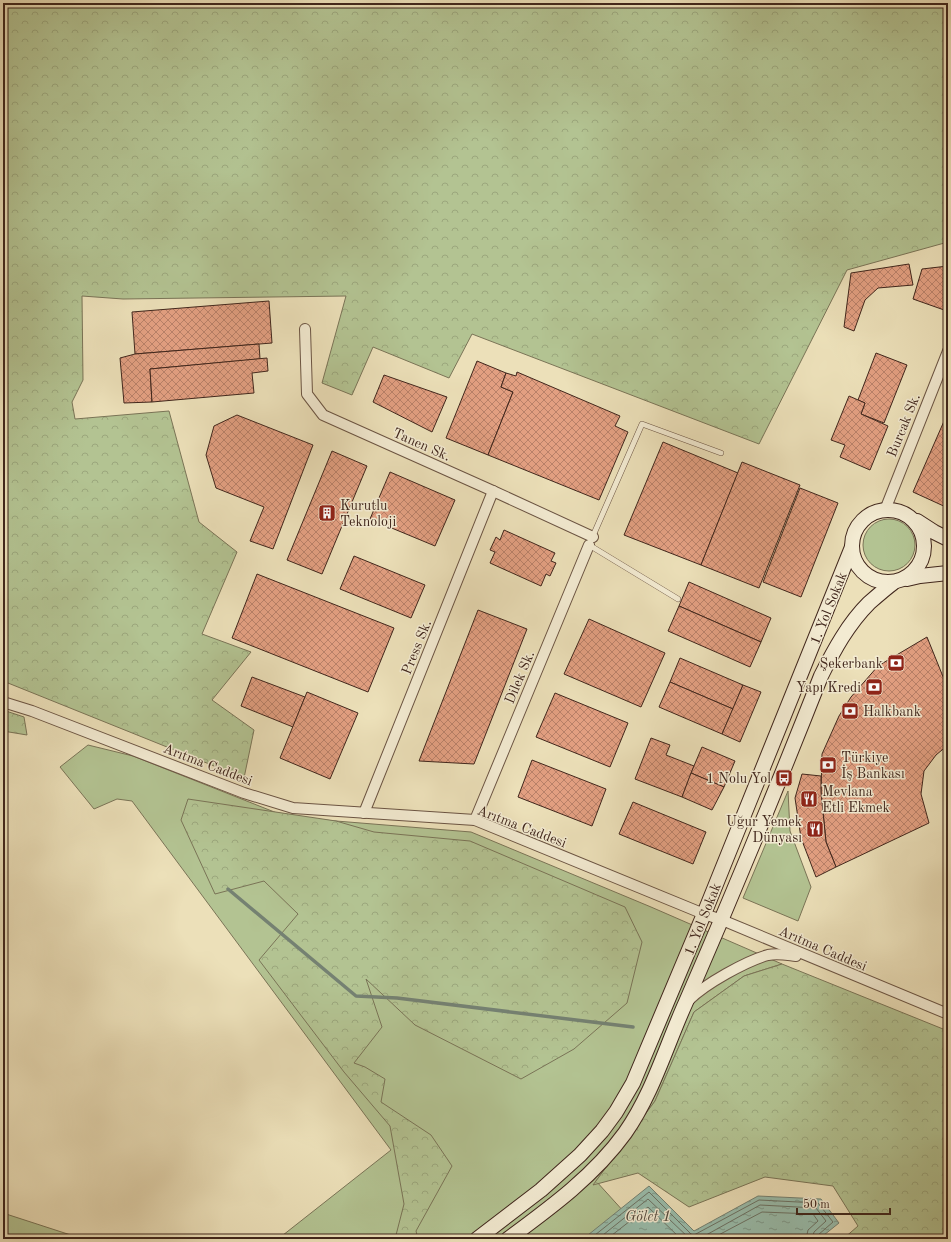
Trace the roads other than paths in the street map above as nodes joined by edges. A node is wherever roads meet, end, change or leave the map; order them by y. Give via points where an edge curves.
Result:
1 (305, 329) dead end
2 (948, 351) edge
3 (946, 364) edge
4 (721, 453) dead end
5 (493, 491) junction
6 (885, 510) junction
7 (912, 518) junction
8 (948, 539) edge
9 (591, 541) junction
10 (852, 547) junction
11 (948, 573) edge
12 (897, 582) junction
13 (678, 599) dead end
14 (3, 702) edge
15 (364, 813) junction
16 (475, 820) junction
17 (704, 914) junction
18 (722, 920) junction
19 (818, 961) junction
20 (685, 1004) junction
21 (948, 1014) edge
22 (477, 1239) edge
23 (508, 1239) edge

1 - 5 street, Tanen Sk. via 308,394 323,415
2 - 3 street, Burcak Sk.
3 - 6 street, Burcak Sk.
4 - 9 lane via 642,424
5 - 9 street, Tanen Sk.
5 - 15 street, Press Sk.
6 - 7 main road via 895,510
6 - 10 main road, 1. Yol Sokak via 874,512 865,518 853,536
7 - 8 main road
7 - 12 main road, 1. Yol Sokak via 920,527 925,549 916,570
9 - 13 lane
9 - 16 street, Dilek Sk.
10 - 12 main road, 1. Yol Sokak via 854,560 860,570 870,578 881,582
10 - 17 main road, 1. Yol Sokak
11 - 12 main road, 1. Yol Sokak
12 - 18 main road, 1. Yol Sokak via 869,603 847,628 832,653
14 - 15 street, Arıtma Caddesi via 244,793 293,808
15 - 16 street, Arıtma Caddesi
16 - 17 street, Arıtma Caddesi
17 - 18 street, Arıtma Caddesi
17 - 22 main road, 1. Yol Sokak via 633,1083 616,1112 580,1155 541,1190
18 - 19 street, Arıtma Caddesi
18 - 20 main road, 1. Yol Sokak
19 - 20 street via 786,954 753,960 704,987
19 - 21 street, Arıtma Caddesi
20 - 23 main road, 1. Yol Sokak via 650,1089 625,1133 587,1175 548,1210

